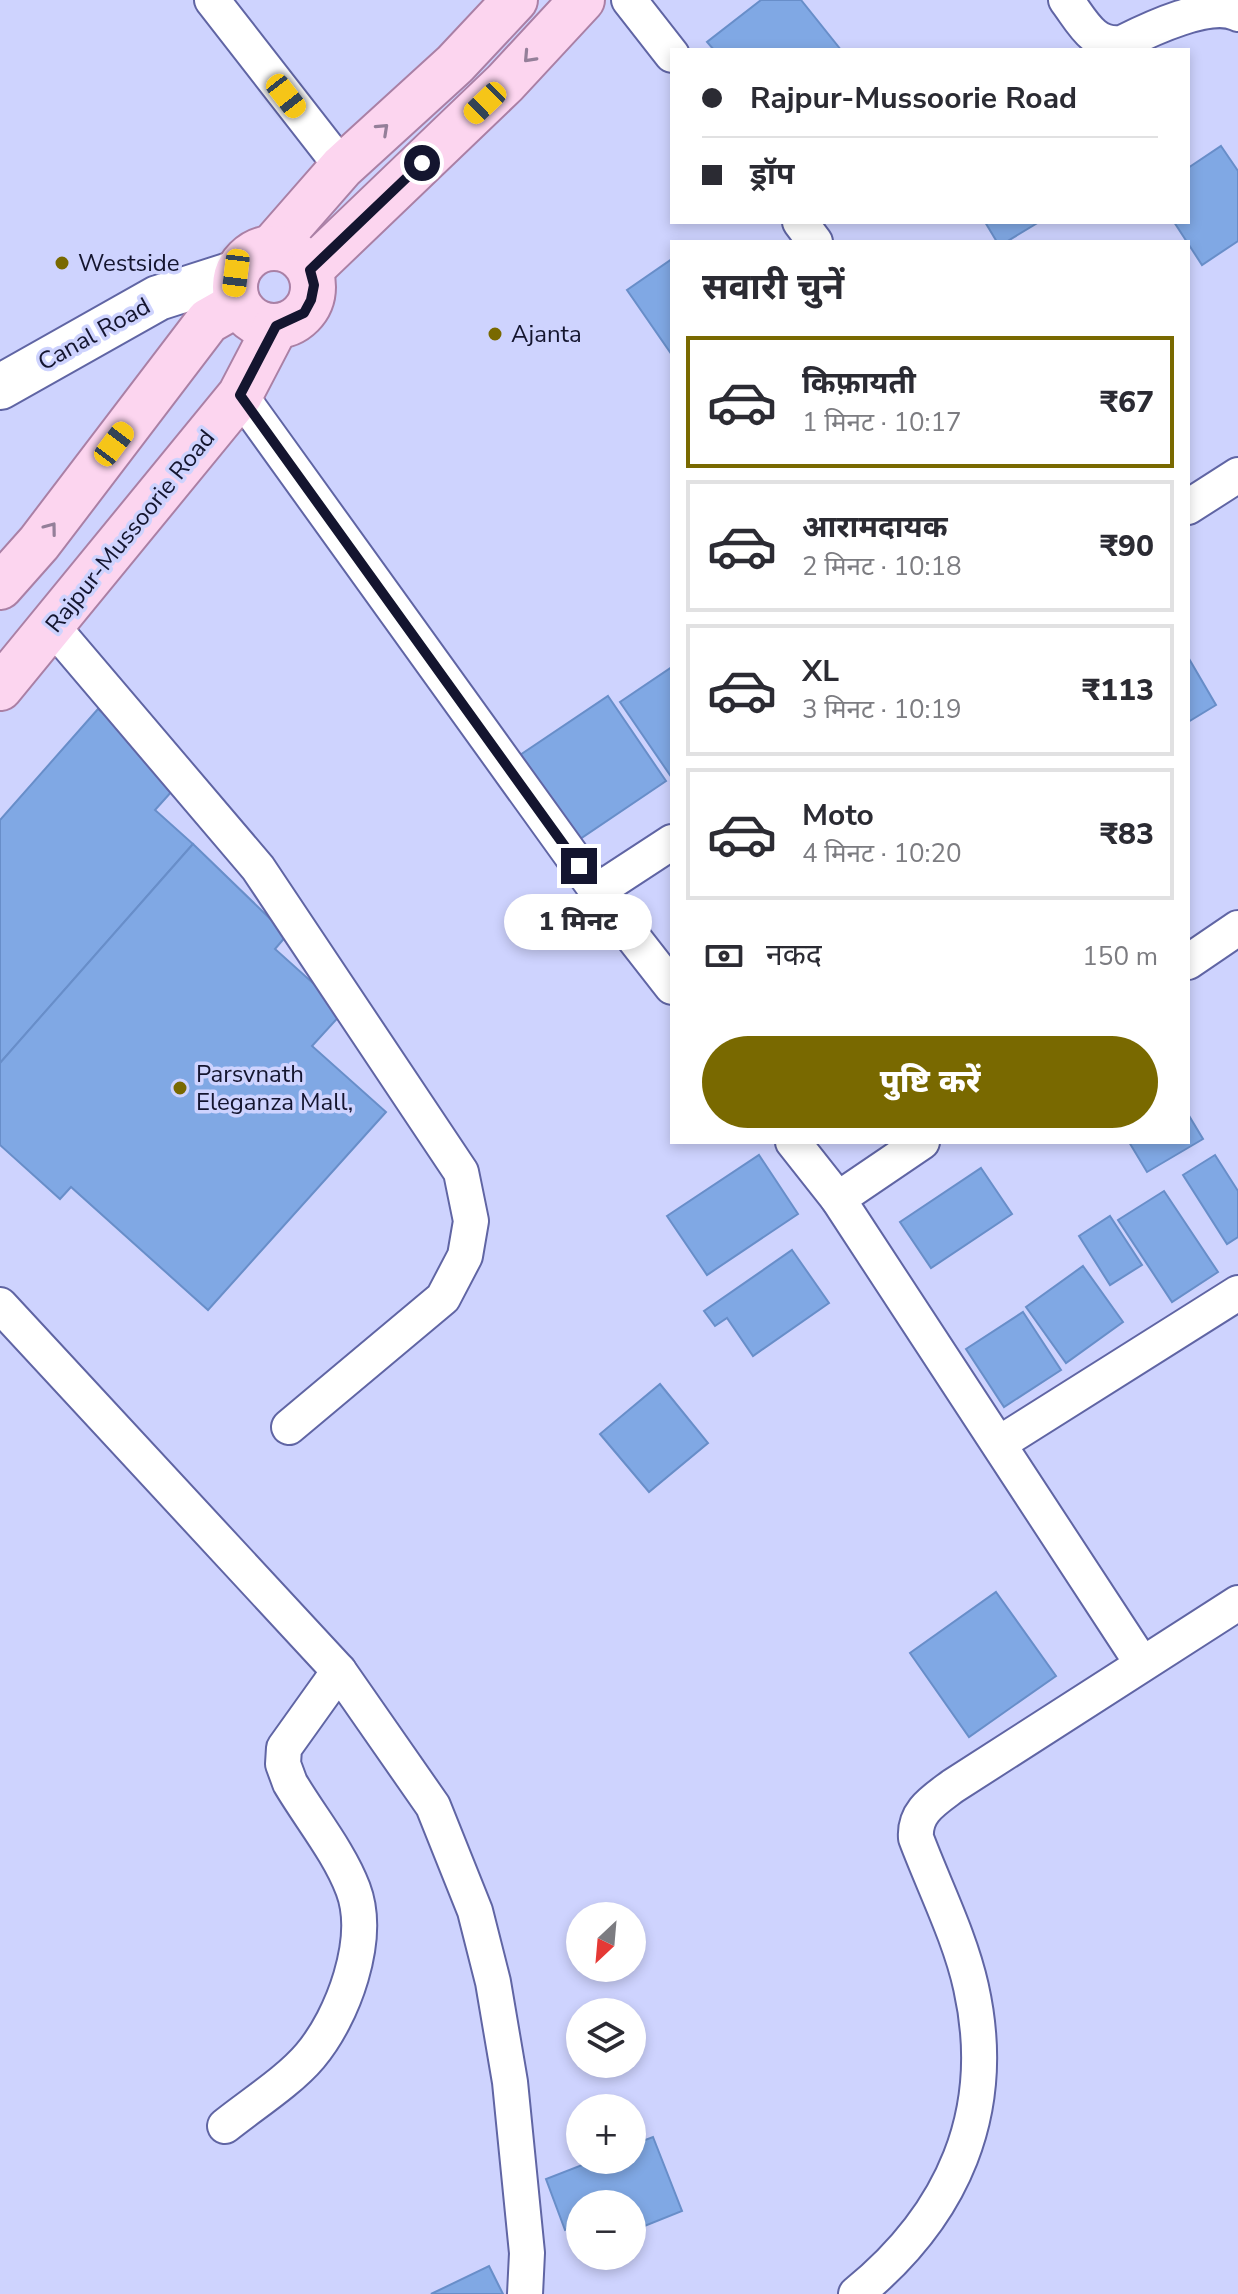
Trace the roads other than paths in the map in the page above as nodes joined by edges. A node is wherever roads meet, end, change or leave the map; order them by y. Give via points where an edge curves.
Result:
1 (212, 0) edge
2 (515, 0) edge
3 (582, 0) edge
4 (629, 0) edge
5 (1066, 0) edge
6 (1238, 14) edge
7 (670, 52) edge
8 (342, 167) junction
9 (272, 247) junction
10 (310, 270) junction
11 (237, 288) junction
12 (276, 326) junction
13 (0, 387) edge
14 (240, 395) junction
15 (1238, 475) edge
16 (1190, 506) edge
17 (0, 587) edge
18 (53, 627) junction
19 (0, 688) edge
20 (670, 843) edge
21 (597, 891) junction
22 (1238, 928) edge
23 (1190, 961) edge
24 (670, 984) edge
25 (795, 1144) edge
26 (919, 1144) edge
27 (838, 1199) junction
28 (1238, 1293) edge
29 (0, 1305) edge
30 (289, 1427) dead end
31 (1000, 1443) junction
32 (1238, 1603) edge
33 (1141, 1662) junction
34 (339, 1671) junction
35 (225, 2126) dead end
36 (525, 2294) edge
37 (856, 2294) edge

1 - 8 street
8 -> 2 main road via 455,64
3 -> 10 main road via 505,83
4 - 7 street
5 - 6 street via 1096,39 1109,45 1209,7
8 - 9 main road
9 - 10 main road via 287,249
9 - 11 main road via 257,251
10 - 12 main road via 314,285 304,313
11 - 12 main road via 247,316
11 - 13 street, Canal Road via 158,298
17 -> 11 main road
12 - 14 main road, Rajpur-Mussoorie Road
14 - 18 main road, Rajpur-Mussoorie Road
14 - 21 street
15 - 16 street
18 - 19 main road, Rajpur-Mussoorie Road
18 - 30 street via 258,868 461,1172 471,1221 465,1256 443,1298
20 - 21 street
21 - 24 street
22 - 23 street
25 - 27 street
26 - 27 street
27 - 31 street
28 - 31 street
29 - 34 street
31 - 33 street
32 - 33 street
33 - 37 street via 932,1801 915,1824 971,1986 979,2050 973,2122 933,2214 896,2262
34 - 35 street via 284,1748 283,1764 353,1889 360,1920 353,1963 325,2036 308,2059
34 - 36 street via 433,1806 475,1911 510,2082 527,2253

